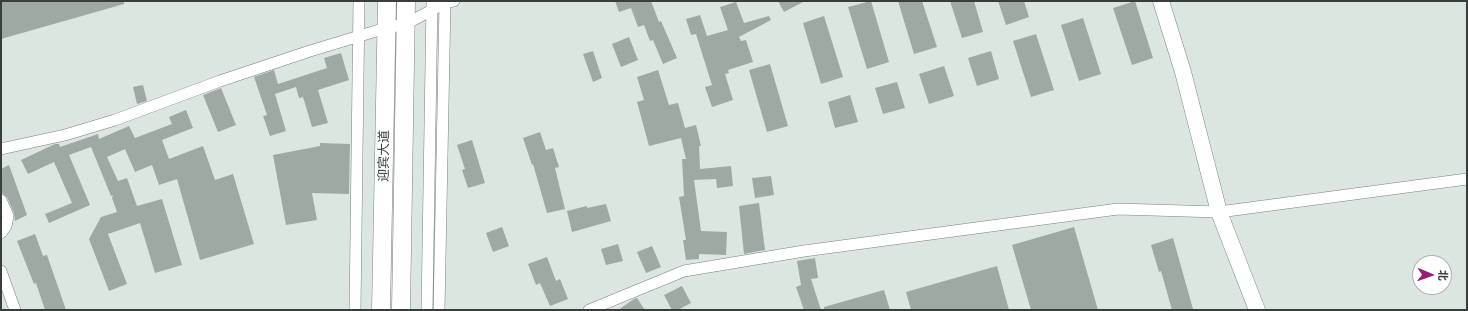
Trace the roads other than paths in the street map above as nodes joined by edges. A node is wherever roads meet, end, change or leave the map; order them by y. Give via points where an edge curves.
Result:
1 (359, 1) edge
2 (387, 1) edge
3 (406, 1) edge
4 (1161, 1) edge
5 (450, 2) edge
6 (432, 6) edge
7 (406, 24) junction
8 (386, 28) junction
9 (359, 37) junction
10 (1, 149) edge
11 (1467, 179) edge
12 (1, 200) edge
13 (1220, 212) junction
14 (1, 233) edge
15 (1, 271) edge
16 (15, 310) edge
17 (355, 310) edge
18 (381, 310) edge
19 (401, 310) edge
20 (427, 310) edge
21 (439, 310) edge
22 (590, 310) edge
23 (1257, 310) edge

1 - 9 street
2 - 8 main road, 迎宾大道
3 - 7 main road, 迎宾大道
4 - 13 street via 1184,72
5 - 6 street
5 - 21 street
6 - 7 street
6 - 20 street
7 - 8 street
7 - 19 main road, 迎宾大道
8 - 9 street
8 - 18 main road, 迎宾大道
9 - 10 street via 220,81 115,120 65,135
9 - 17 street
11 - 13 street
12 - 14 street via 8,216
13 - 22 street via 1118,209 804,251 684,271
13 - 23 street
15 - 16 street

